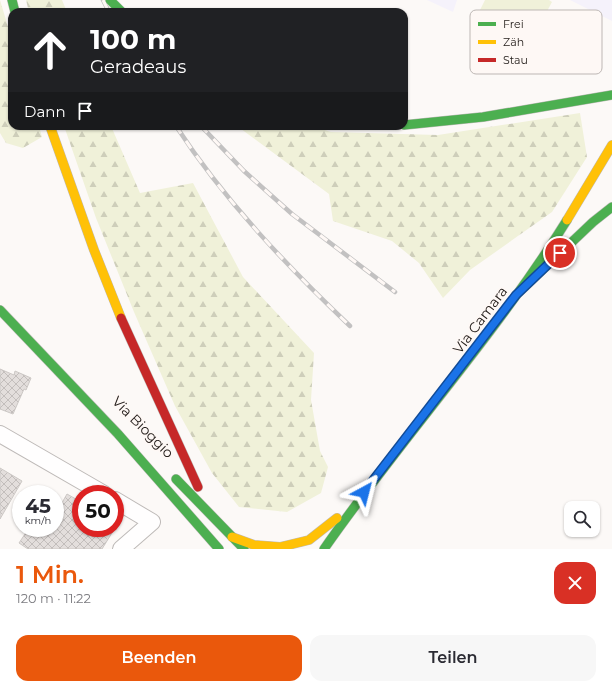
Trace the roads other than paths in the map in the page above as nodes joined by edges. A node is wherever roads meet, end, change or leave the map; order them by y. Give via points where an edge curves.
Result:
1 (110, 0) edge
2 (118, 8) edge
3 (612, 95) edge
4 (408, 125) edge
5 (51, 130) edge
6 (612, 145) edge
7 (612, 207) edge
8 (516, 295) junction
9 (0, 310) edge
10 (19, 329) junction
11 (122, 425) dead end
12 (0, 434) edge
13 (171, 473) dead end
14 (88, 485) edge
15 (198, 487) dead end
16 (355, 502) junction
17 (124, 505) edge
18 (232, 537) junction
19 (121, 549) edge
20 (219, 549) edge
21 (244, 549) edge
22 (313, 549) edge
23 (324, 549) edge

1 - 2 main road, bridge
3 - 4 main road via 503,115
5 - 15 main road via 110,291
6 - 8 main road, Via Camara
7 - 8 main road
8 - 16 main road, Via Camara
9 - 10 main road, Via Bioggio
10 - 11 main road, Via Bioggio
10 - 20 main road, Via Bioggio via 118,434
12 - 14 street
13 - 18 main road, Via Bioggio
16 - 18 main road via 309,540 280,547 264,547
16 - 22 main road, Via Camara
16 - 23 main road, Via Camara
17 - 19 street via 152,522
18 - 21 main road, Via Bioggio

